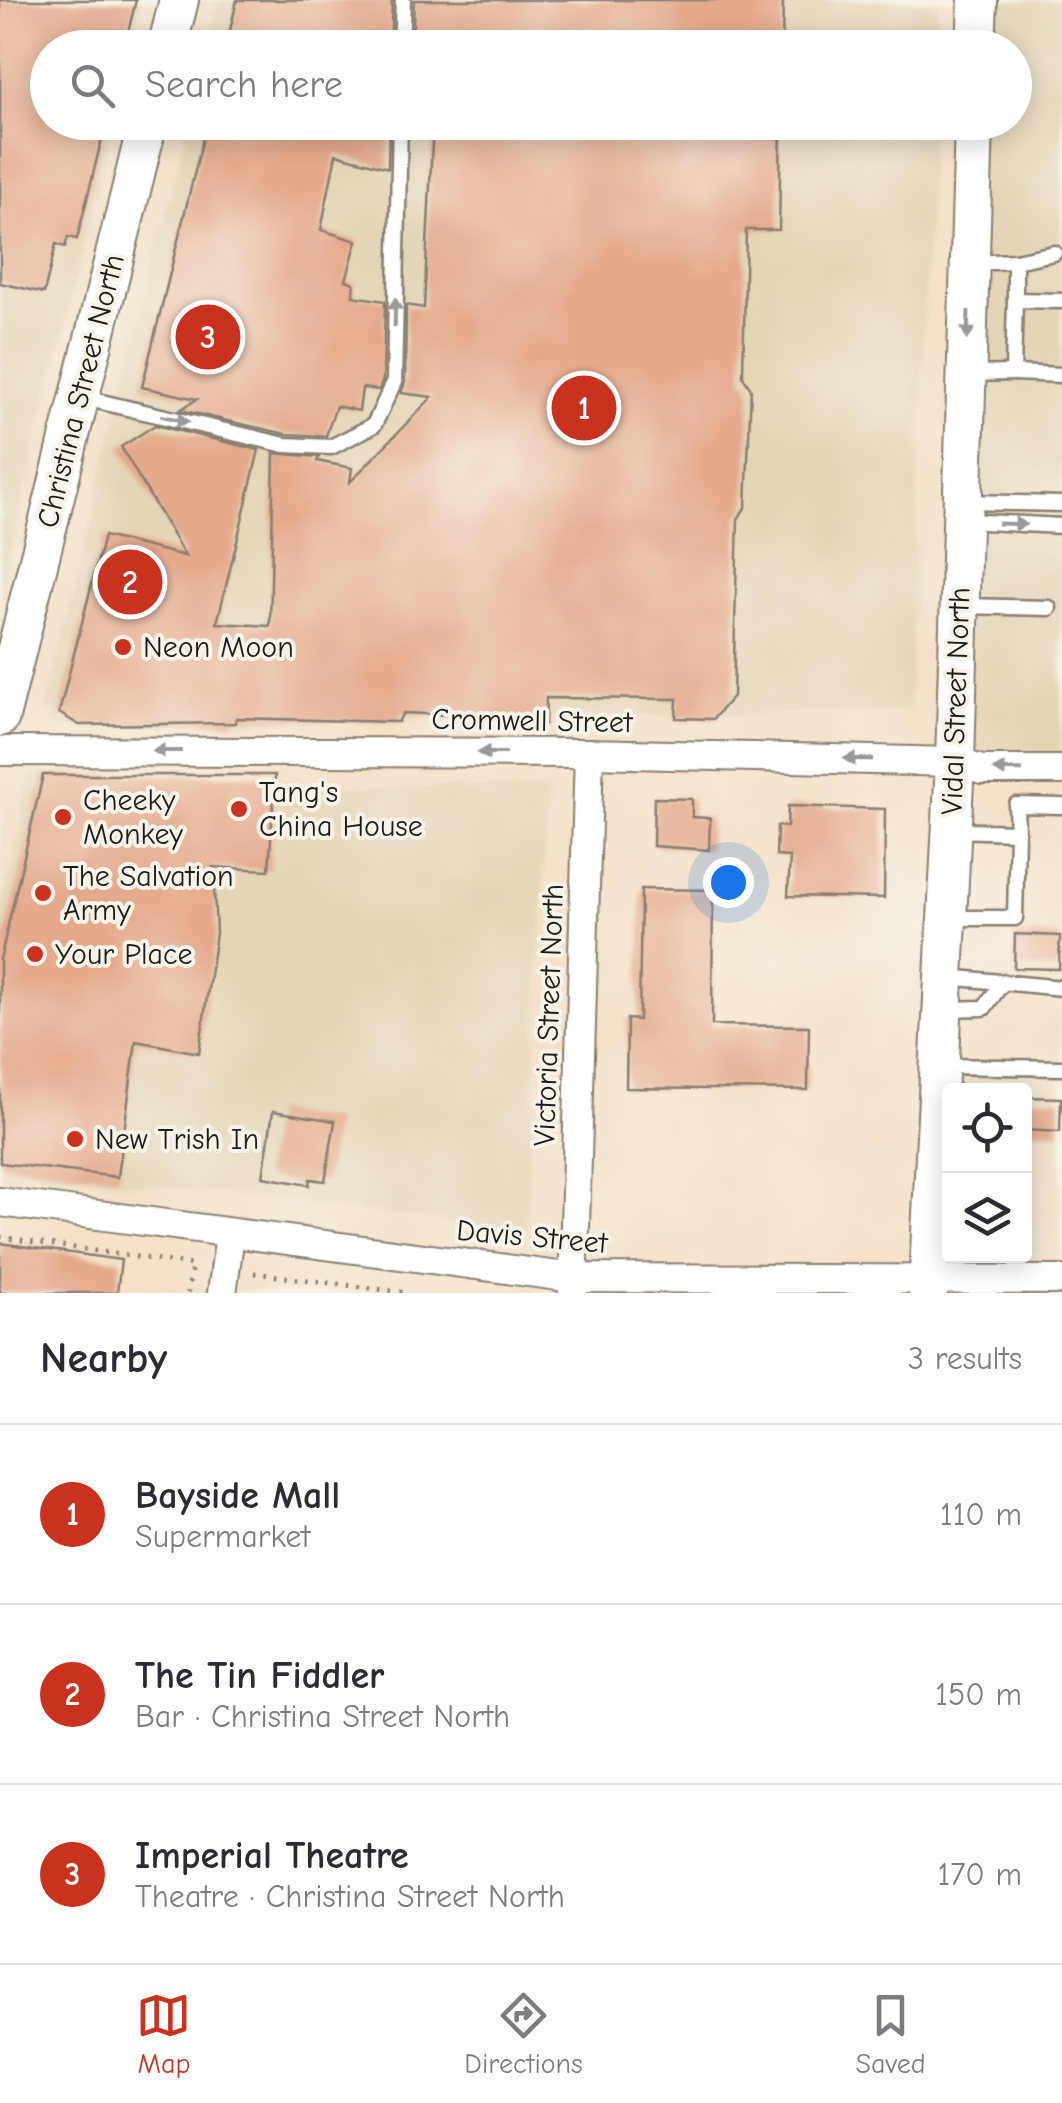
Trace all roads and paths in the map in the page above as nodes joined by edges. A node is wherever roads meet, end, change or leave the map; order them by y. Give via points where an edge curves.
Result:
1 (178, 0) edge
2 (402, 0) edge
3 (978, 0) edge
4 (171, 30) edge
5 (402, 30) edge
6 (977, 30) edge
7 (144, 140) edge
8 (400, 140) edge
9 (973, 140) edge
10 (1054, 253) dead end
11 (1015, 261) junction
12 (970, 263) junction
13 (1014, 300) junction
14 (1062, 301) edge
15 (967, 374) junction
16 (1013, 374) junction
17 (1062, 375) edge
18 (80, 397) junction
19 (1062, 504) edge
20 (963, 512) junction
21 (1062, 526) edge
22 (960, 606) junction
23 (1049, 608) dead end
24 (0, 718) edge
25 (0, 750) edge
26 (589, 753) junction
27 (955, 762) junction
28 (1062, 770) edge
29 (1062, 806) edge
30 (952, 830) junction
31 (1017, 832) junction
32 (948, 918) junction
33 (1003, 982) junction
34 (1062, 988) edge
35 (945, 993) junction
36 (940, 1066) junction
37 (1062, 1068) edge
38 (0, 1202) edge
39 (230, 1234) junction
40 (0, 1237) edge
41 (1062, 1280) edge
42 (253, 1282) dead end
43 (574, 1286) edge
44 (929, 1286) edge
45 (188, 1293) edge
46 (222, 1293) edge
47 (408, 1293) edge

1 - 4 main road
2 - 5 lane
3 - 6 main road
7 - 18 main road, Christina Street North
18 -> 8 lane via 285,445 331,447 374,425 394,382
9 - 12 main road, Vidal Street North
10 - 11 lane
11 - 12 lane
11 - 13 lane
12 -> 15 main road, Vidal Street North
13 - 14 lane
13 - 16 lane
15 - 16 lane
15 - 20 main road, Vidal Street North
16 - 17 lane
18 - 24 main road, Christina Street North
19 - 20 lane
20 -> 21 lane
20 - 22 main road, Vidal Street North
22 - 23 lane
22 - 27 main road, Vidal Street North
26 -> 25 street, Cromwell Street
27 -> 26 street, Cromwell Street
26 - 43 street, Victoria Street North
28 -> 27 street, Cromwell Street via 982,770
27 - 30 main road, Vidal Street North
29 - 31 lane via 1016,805
30 - 31 lane
30 - 32 main road, Vidal Street North
31 - 32 lane via 1015,918
32 - 35 main road, Vidal Street North
33 - 34 lane
33 - 35 lane
33 - 35 lane via 984,1008
35 - 36 main road, Vidal Street North
36 - 37 lane
36 - 44 main road, Vidal Street North
38 - 39 street, Davis Street
39 - 43 street, Davis Street
39 - 46 street
40 - 45 path via 192,1265
41 - 44 street, Davis Street
42 - 47 path via 254,1271
43 - 44 street, Davis Street

